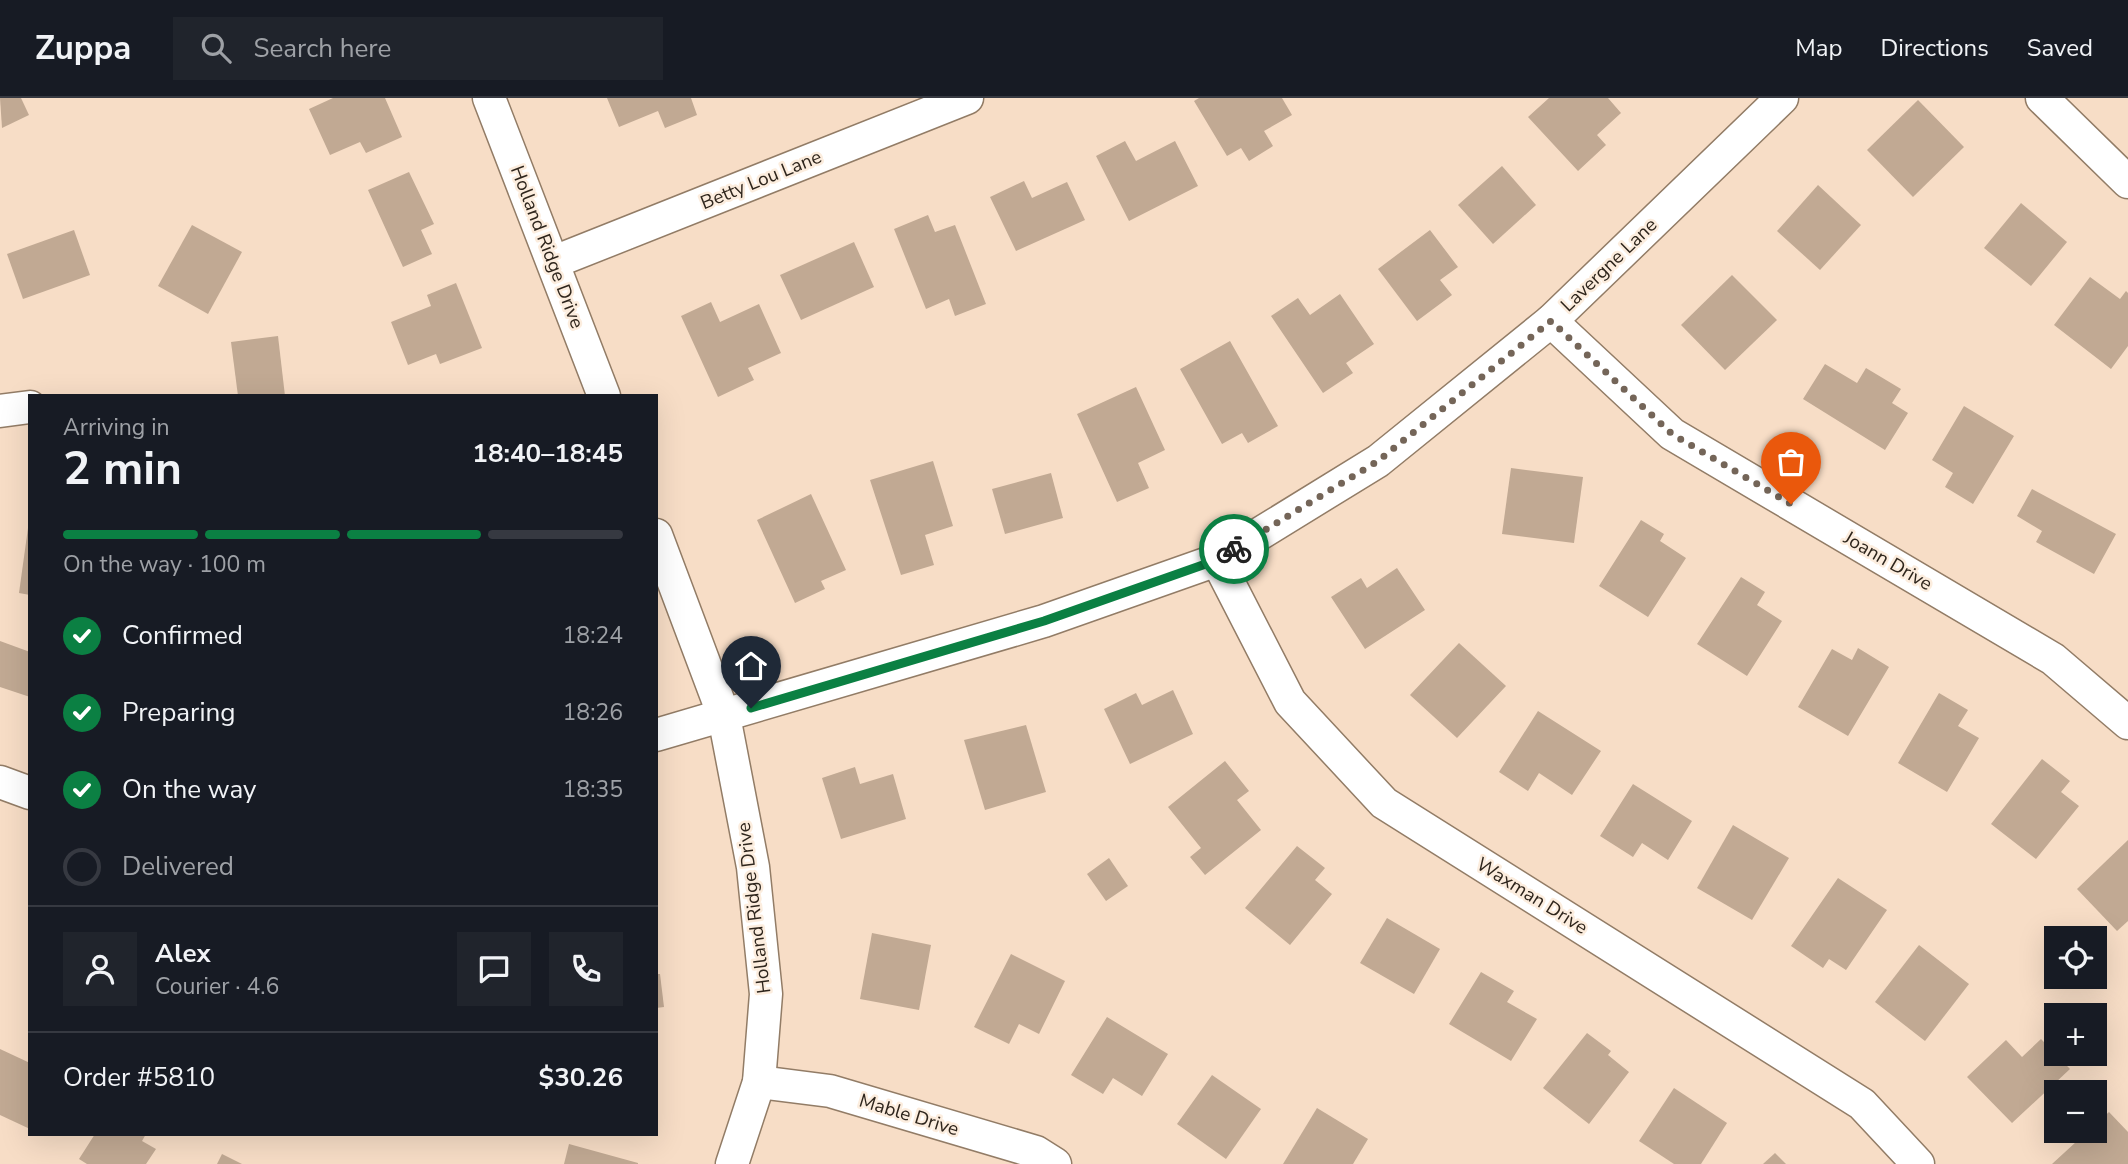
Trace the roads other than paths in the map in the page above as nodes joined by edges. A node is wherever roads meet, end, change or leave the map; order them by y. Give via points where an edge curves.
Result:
1 (489, 98) edge
2 (1782, 98) edge
3 (2042, 98) edge
4 (960, 100) edge
5 (2128, 182) edge
6 (554, 262) junction
7 (1551, 321) junction
8 (603, 394) edge
9 (28, 407) edge
10 (0, 411) edge
11 (658, 541) edge
12 (1217, 560) junction
13 (724, 716) junction
14 (2128, 723) edge
15 (658, 734) edge
16 (0, 782) edge
17 (28, 792) edge
18 (759, 1082) junction
19 (732, 1164) edge
20 (1055, 1164) edge
21 (1918, 1164) edge

1 - 6 street, Holland Ridge Drive
2 - 7 street, Lavergne Lane
3 - 5 street
4 - 6 street, Betty Lou Lane
6 - 8 street, Holland Ridge Drive
7 - 12 street, Lavergne Lane via 1378,461
7 - 14 street, Joann Drive via 1672,434 2053,659
9 - 10 street
11 - 13 street, Holland Ridge Drive
12 - 13 street, Lavergne Lane via 1044,621
12 - 21 street, Waxman Drive via 1290,702 1384,803 1862,1104
13 - 15 street, Lavergne Lane
13 - 18 street, Holland Ridge Drive via 753,867 765,994
16 - 17 street
18 - 19 street, Holland Ridge Drive
18 - 20 street, Mable Drive via 830,1091 1036,1152

